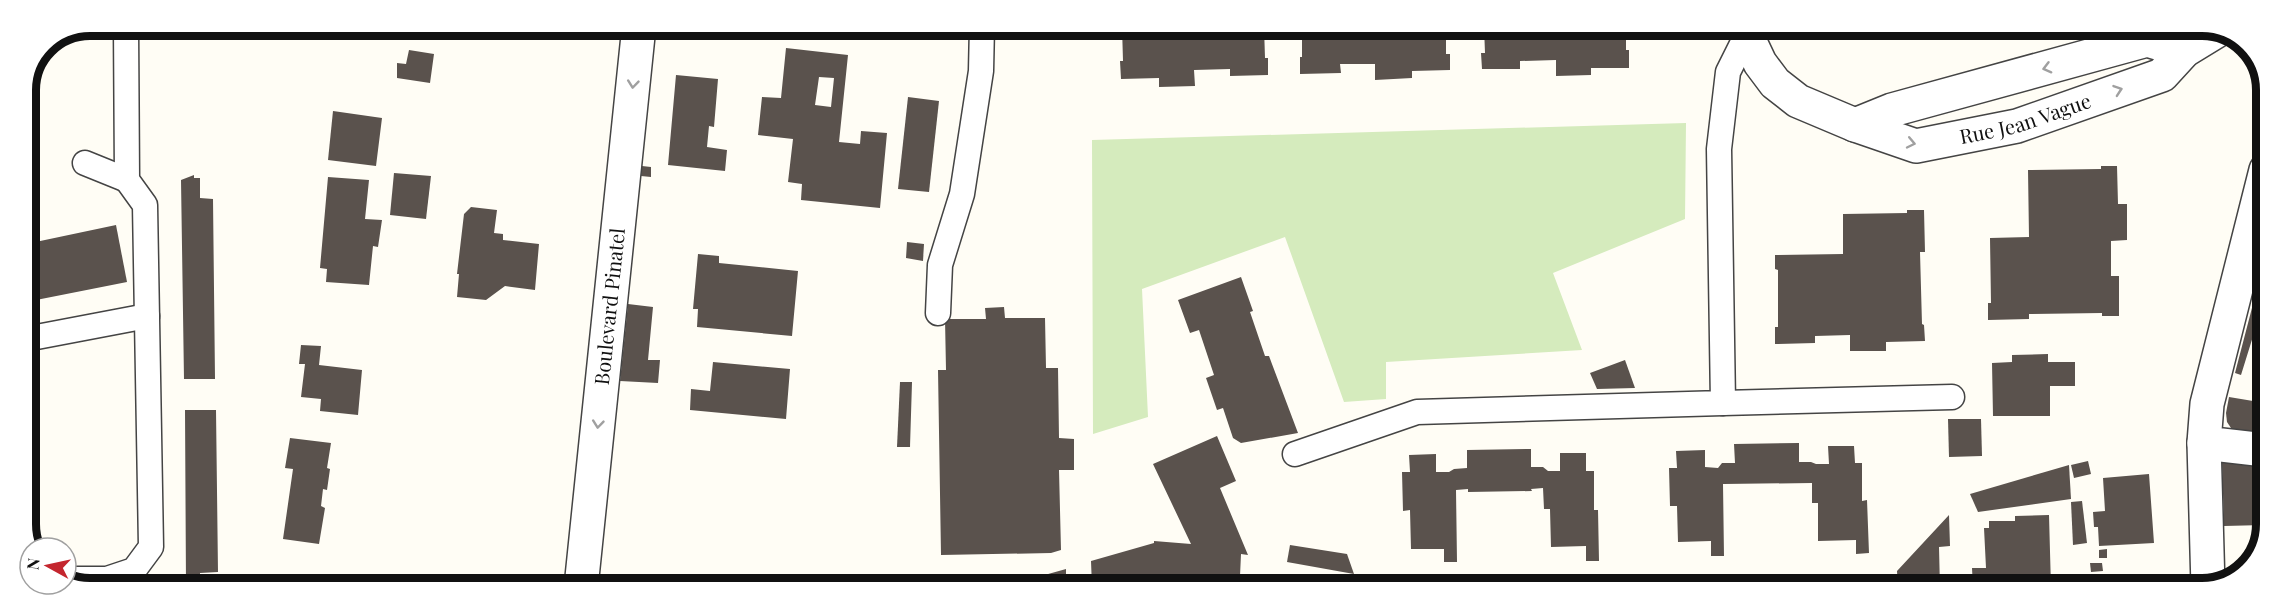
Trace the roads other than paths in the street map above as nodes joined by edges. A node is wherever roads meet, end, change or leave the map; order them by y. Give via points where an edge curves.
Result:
1 (126, 36) edge
2 (638, 36) edge
3 (982, 36) edge
4 (1742, 36) edge
5 (1746, 36) edge
6 (2208, 37) edge
7 (2184, 51) junction
8 (1855, 125) junction
9 (86, 163) dead end
10 (127, 180) junction
11 (2256, 210) edge
12 (938, 313) dead end
13 (147, 316) junction
14 (36, 337) edge
15 (1952, 398) dead end
16 (1723, 404) junction
17 (2204, 443) junction
18 (2256, 449) edge
19 (1295, 454) dead end
20 (110, 578) edge
21 (582, 578) edge
22 (2208, 578) edge

1 - 10 lane
2 -> 21 street, Boulevard Pinatel
3 - 12 lane via 981,71 962,194 940,265
4 - 16 lane via 1728,72 1719,149
5 - 8 street, Rue Jean Vague via 1775,83 1798,101
6 - 7 street, Rue Jean Vague
7 -> 8 street via 2147,40 1892,110
8 -> 7 street, Rue Jean Vague via 1916,146 2017,126 2162,75
9 - 10 lane
10 - 13 lane via 145,205
11 - 17 street via 2207,404
13 - 14 lane
13 - 20 lane via 151,547 135,570
15 - 16 lane
16 - 19 lane via 1417,412
17 - 18 street
17 - 22 street

